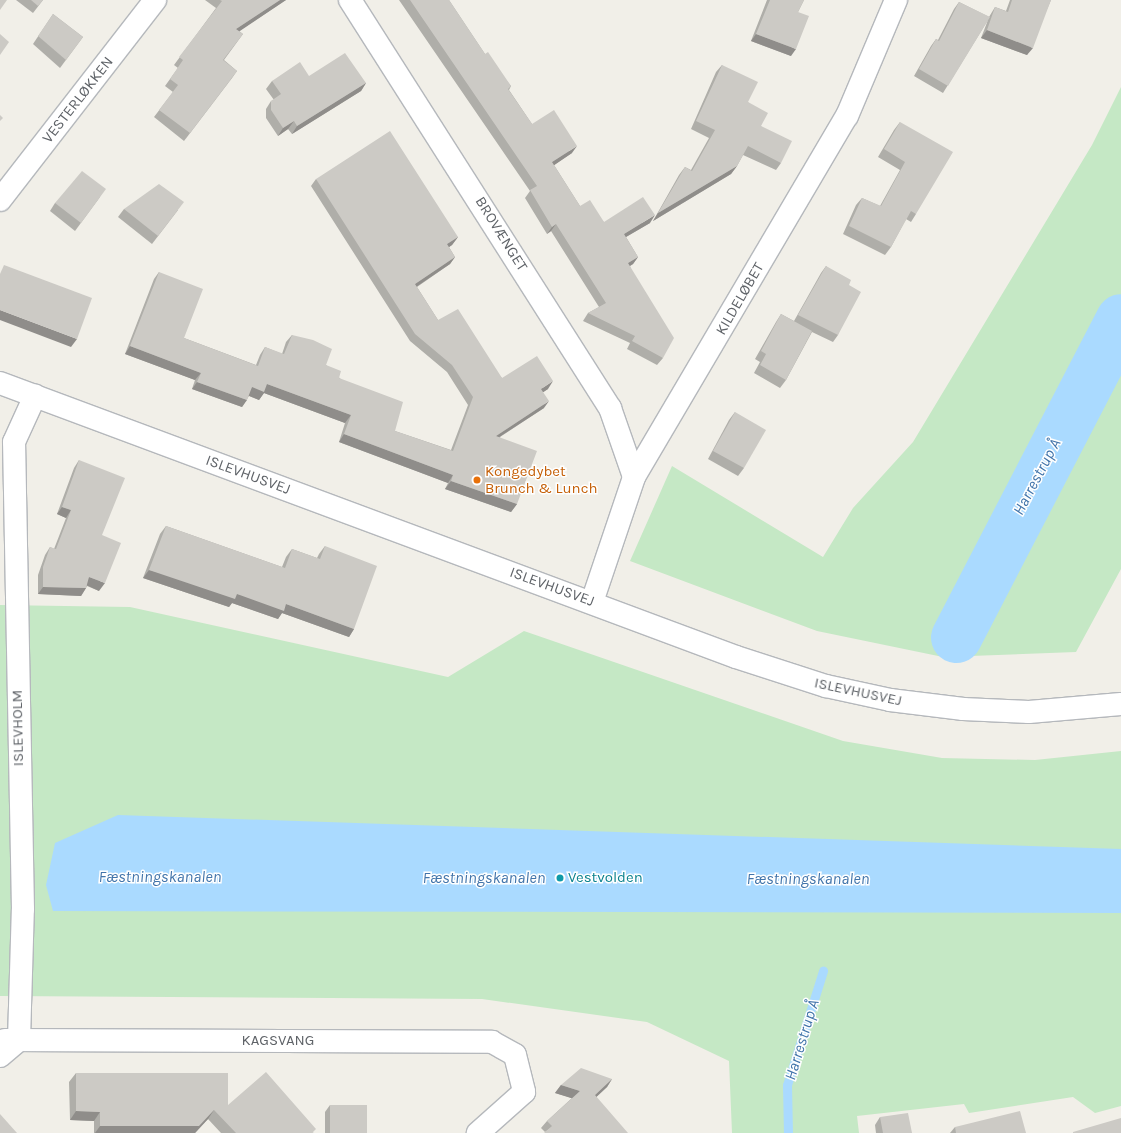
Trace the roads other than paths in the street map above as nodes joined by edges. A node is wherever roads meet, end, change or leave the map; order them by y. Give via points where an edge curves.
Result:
1 (155, 0) edge
2 (350, 0) edge
3 (896, 0) edge
4 (0, 200) edge
5 (0, 383) edge
6 (35, 396) junction
7 (634, 477) junction
8 (8, 581) edge
9 (592, 602) junction
10 (1121, 704) edge
11 (9, 1040) edge
12 (0, 1056) edge
13 (478, 1133) edge

1 - 4 street, VESTERLØKKEN
2 - 7 street, BROVÆNGET via 610,408
3 - 7 street, KILDELØBET via 847,116
5 - 6 street, ISLEVHUSVEJ
6 - 8 street, ISLEVHOLM via 14,442
6 - 9 street, ISLEVHUSVEJ
7 - 9 street, KILDELØBET
8 - 11 street, ISLEVHOLM via 23,909
9 - 10 street, ISLEVHUSVEJ via 744,659 826,686 890,700 963,709 1030,712
11 - 12 street
11 - 13 street, KAGSVANG via 492,1042 515,1055 524,1092

